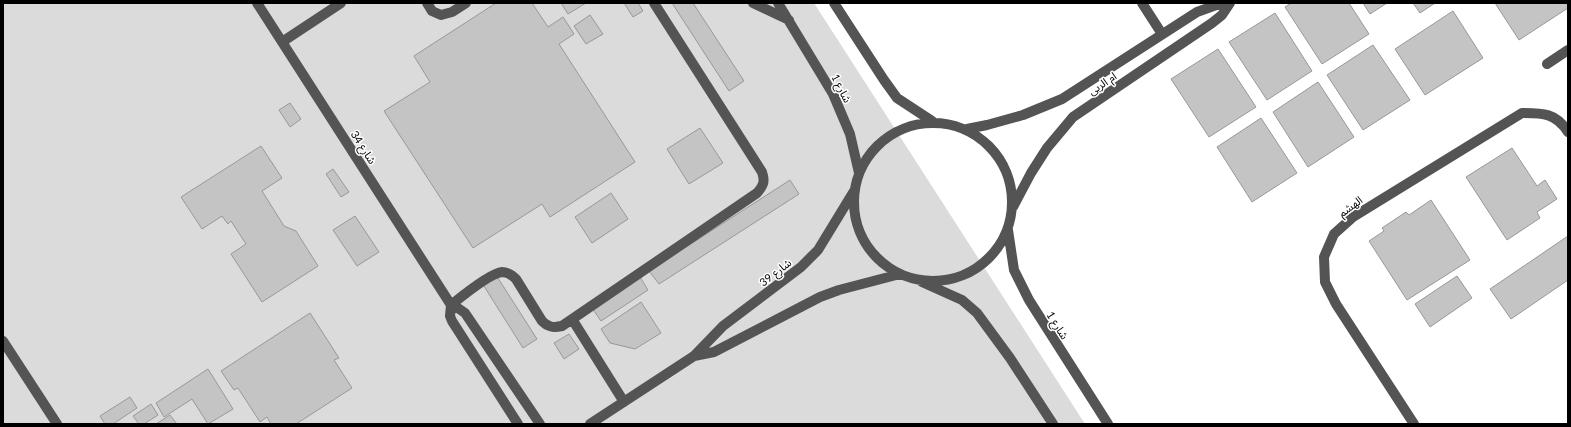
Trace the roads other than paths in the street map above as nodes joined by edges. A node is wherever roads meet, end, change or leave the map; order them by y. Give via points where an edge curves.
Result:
1 (257, 3) edge
2 (341, 3) edge
3 (427, 3) edge
4 (466, 3) edge
5 (654, 3) edge
6 (753, 3) edge
7 (778, 3) edge
8 (834, 3) edge
9 (1142, 3) edge
10 (789, 20) junction
11 (1162, 34) junction
12 (282, 42) junction
13 (1568, 50) edge
14 (1547, 64) dead end
15 (932, 121) junction
16 (967, 129) junction
17 (1568, 132) edge
18 (859, 173) junction
19 (854, 191) junction
20 (1013, 207) junction
21 (1008, 230) junction
22 (900, 274) junction
23 (918, 280) junction
24 (451, 305) junction
25 (572, 319) junction
26 (3, 342) edge
27 (694, 356) junction
28 (624, 402) junction
29 (57, 424) edge
30 (518, 424) edge
31 (540, 424) edge
32 (590, 424) edge
33 (1053, 424) edge
34 (1108, 424) edge
35 (1414, 424) edge

1 - 12 street, شارع 34
2 - 12 street
3 - 4 street via 432,11 440,15 452,12
5 - 25 street via 762,172 763,187
6 - 10 street
7 - 10 street, شارع 1
8 - 15 street via 897,98
9 - 11 street
10 - 18 street, شارع 1 via 833,94 850,134
11 - 16 street, ام الربى via 1062,99 1023,115
11 - 20 street, ام الربى via 1197,12 1230,3 1222,15 1212,23 1073,117 1047,148
12 - 24 street, شارع 34
13 - 14 street
15 - 16 street
15 - 18 street via 902,129 876,146
16 - 20 street via 993,148 1009,175
17 - 35 street, الهشم via 1562,123 1544,113 1522,114 1352,217 1334,234 1324,257 1325,282 1336,304
18 - 19 street
19 - 22 street via 857,225 873,254
19 - 27 street, شارع 39 via 818,250 801,267 724,326
20 - 21 street
21 - 23 street via 993,254 972,271 946,280
21 - 34 street, شارع 1 via 1014,270 1026,294
22 - 23 street
22 - 27 street, شارع 39 via 820,297 714,352
23 - 33 street via 962,300 976,313 1010,358
24 - 25 street via 495,274 503,272 516,279 547,326 562,326
24 - 30 street, شارع 34 via 452,320
24 - 31 street, شارع 34 via 464,313
25 - 28 street
26 - 29 street
27 - 28 street, شارع 39
28 - 32 street, شارع 39

